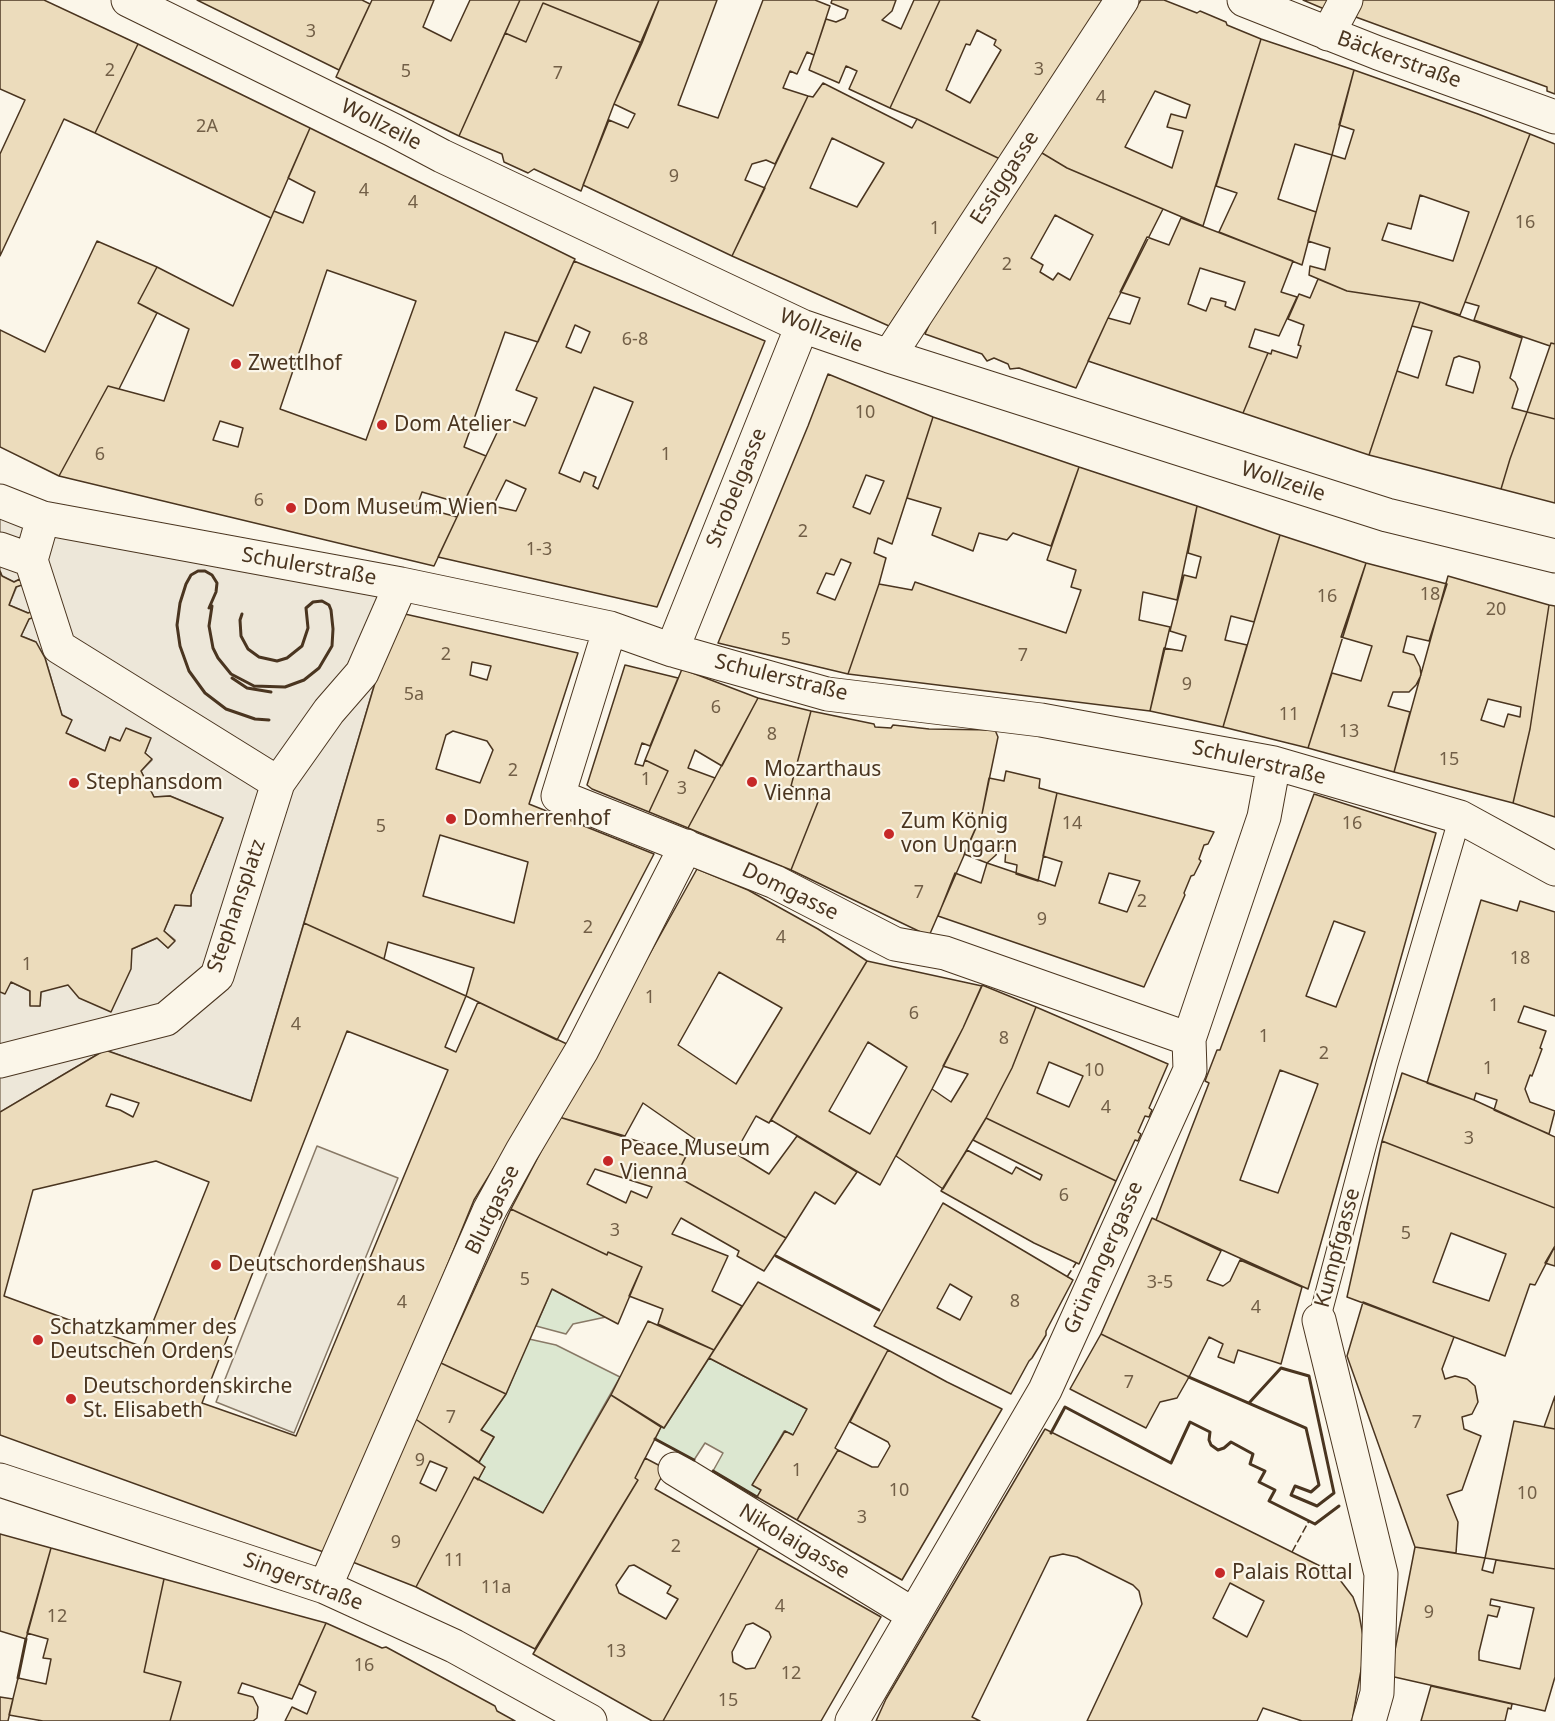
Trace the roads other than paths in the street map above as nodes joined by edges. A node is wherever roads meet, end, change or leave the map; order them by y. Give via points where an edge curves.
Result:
1 (128, 0) edge
2 (1122, 0) edge
3 (1244, 0) edge
4 (1346, 0) edge
5 (1328, 34) junction
6 (1555, 117) edge
7 (802, 326) junction
8 (889, 356) junction
9 (0, 501) edge
10 (43, 518) junction
11 (0, 549) edge
12 (1555, 556) edge
13 (31, 560) junction
14 (401, 584) junction
15 (610, 628) junction
16 (672, 650) junction
17 (1275, 763) junction
18 (278, 783) junction
19 (1460, 817) junction
20 (686, 846) junction
21 (1555, 869) edge
22 (1189, 1039) junction
23 (0, 1061) edge
24 (1319, 1320) joint
25 (675, 1469) dead end
26 (0, 1480) edge
27 (325, 1587) junction
28 (914, 1615) junction
29 (590, 1721) edge
30 (852, 1721) edge
31 (1370, 1721) edge

1 - 7 street, Wollzeile via 450,160
2 - 8 street, Essiggasse
3 - 5 street, Bäckerstraße
4 - 5 street
5 - 6 street, Bäckerstraße
7 - 8 street, Wollzeile
7 - 16 street, Strobelgasse
8 - 12 street, Wollzeile via 1387,515
9 - 10 street, Schulerstraße
10 - 13 street
10 - 14 street, Schulerstraße
11 - 13 street
13 - 18 street via 59,647
14 - 15 street, Schulerstraße
14 - 18 street, Stephansplatz via 362,672
15 - 16 street, Schulerstraße
15 - 20 street, Domgasse via 558,796
16 - 17 street, Schulerstraße via 827,694 1041,720
17 - 19 street, Schulerstraße
17 - 22 street, Grünangergasse via 1264,817
18 - 23 street, Stephansplatz via 217,976 166,1019
19 - 21 street, Schulerstraße
19 - 24 lane, Kumpfgasse via 1387,1064
20 - 22 street, Domgasse via 776,882 895,944 945,953
20 - 27 street, Blutgasse via 582,1050 489,1211
22 - 28 street, Grünangergasse via 1190,1070 1045,1390
24 - 31 street, Kumpfgasse via 1381,1574 1377,1694
25 - 28 street, Nikolaigasse
26 - 27 street, Singerstraße
27 - 29 street, Singerstraße via 454,1646
28 - 30 street, Grünangergasse

